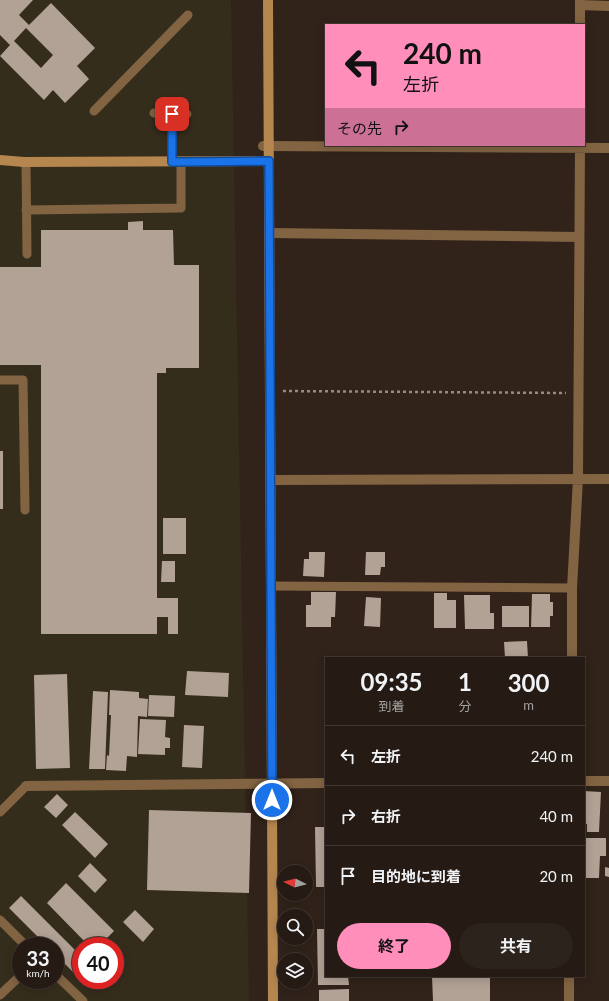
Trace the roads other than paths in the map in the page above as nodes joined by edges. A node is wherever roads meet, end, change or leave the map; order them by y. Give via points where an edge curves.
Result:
1 (268, 0) edge
2 (580, 3) edge
3 (609, 6) edge
4 (188, 15) dead end
5 (580, 24) edge
6 (94, 111) dead end
7 (154, 113) dead end
8 (172, 114) junction
9 (187, 114) dead end
10 (266, 146) junction
11 (580, 146) edge
12 (609, 148) edge
13 (0, 160) edge
14 (269, 161) junction
15 (26, 162) junction
16 (176, 162) junction
17 (26, 210) junction
18 (269, 233) junction
19 (579, 237) junction
20 (26, 254) dead end
21 (0, 380) edge
22 (578, 479) junction
23 (609, 479) edge
24 (271, 480) junction
25 (25, 510) dead end
26 (271, 586) junction
27 (572, 588) junction
28 (572, 657) edge
29 (585, 781) edge
30 (609, 781) edge
31 (325, 783) edge
32 (271, 784) junction
33 (26, 786) joint
34 (0, 812) edge
35 (0, 920) edge
36 (17, 937) edge
37 (569, 977) edge
38 (64, 983) edge
39 (12, 984) edge
40 (0, 996) edge
41 (82, 1001) edge
42 (273, 1001) edge
43 (569, 1001) edge

1 - 10 street
2 - 3 street
2 - 5 street
4 - 6 lane
7 - 8 lane
8 - 9 lane
8 - 16 lane
10 - 11 street
10 - 14 street
11 - 12 street
11 - 19 street
13 - 15 street
14 - 16 street
14 - 18 street
15 - 16 street
15 - 17 lane
16 - 17 lane via 181,208
17 - 20 lane
18 - 19 street
18 - 24 street
19 - 22 street
21 - 25 lane via 24,380
22 - 23 street
22 - 24 street
22 - 27 street
24 - 26 street
26 - 27 lane
26 - 32 street
27 - 28 street
29 - 30 street
31 - 32 street
32 - 33 street
32 - 42 street
33 - 34 lane
35 - 36 lane
37 - 43 street
38 - 41 lane
39 - 40 lane

